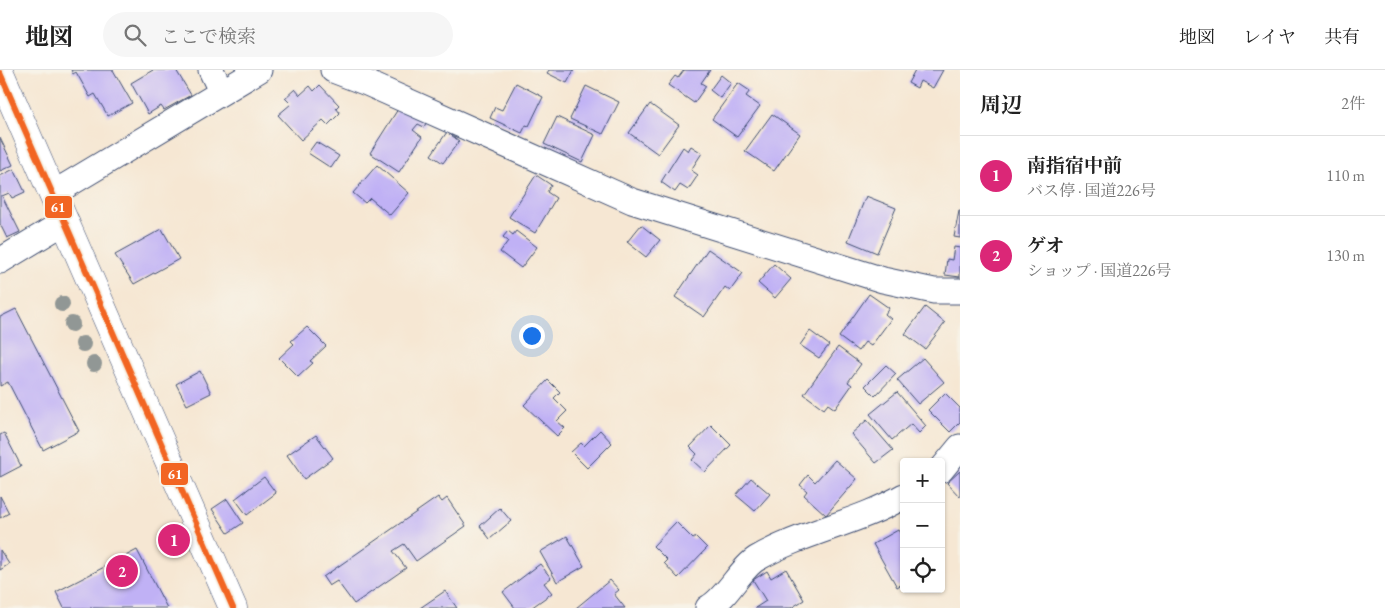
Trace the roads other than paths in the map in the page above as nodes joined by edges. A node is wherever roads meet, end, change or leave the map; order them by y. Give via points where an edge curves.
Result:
1 (260, 70) edge
2 (333, 70) edge
3 (0, 73) edge
4 (216, 81) edge
5 (54, 193) junction
6 (66, 221) junction
7 (0, 261) edge
8 (960, 291) edge
9 (960, 448) edge
10 (945, 465) edge
11 (900, 498) edge
12 (233, 608) edge
13 (708, 608) edge

1 - 4 street
2 - 8 street via 632,201 882,280 934,291
3 - 5 highway
4 - 5 street
5 - 6 highway
6 - 7 street
6 - 12 highway
9 - 10 street
11 - 13 street via 753,560 736,582

